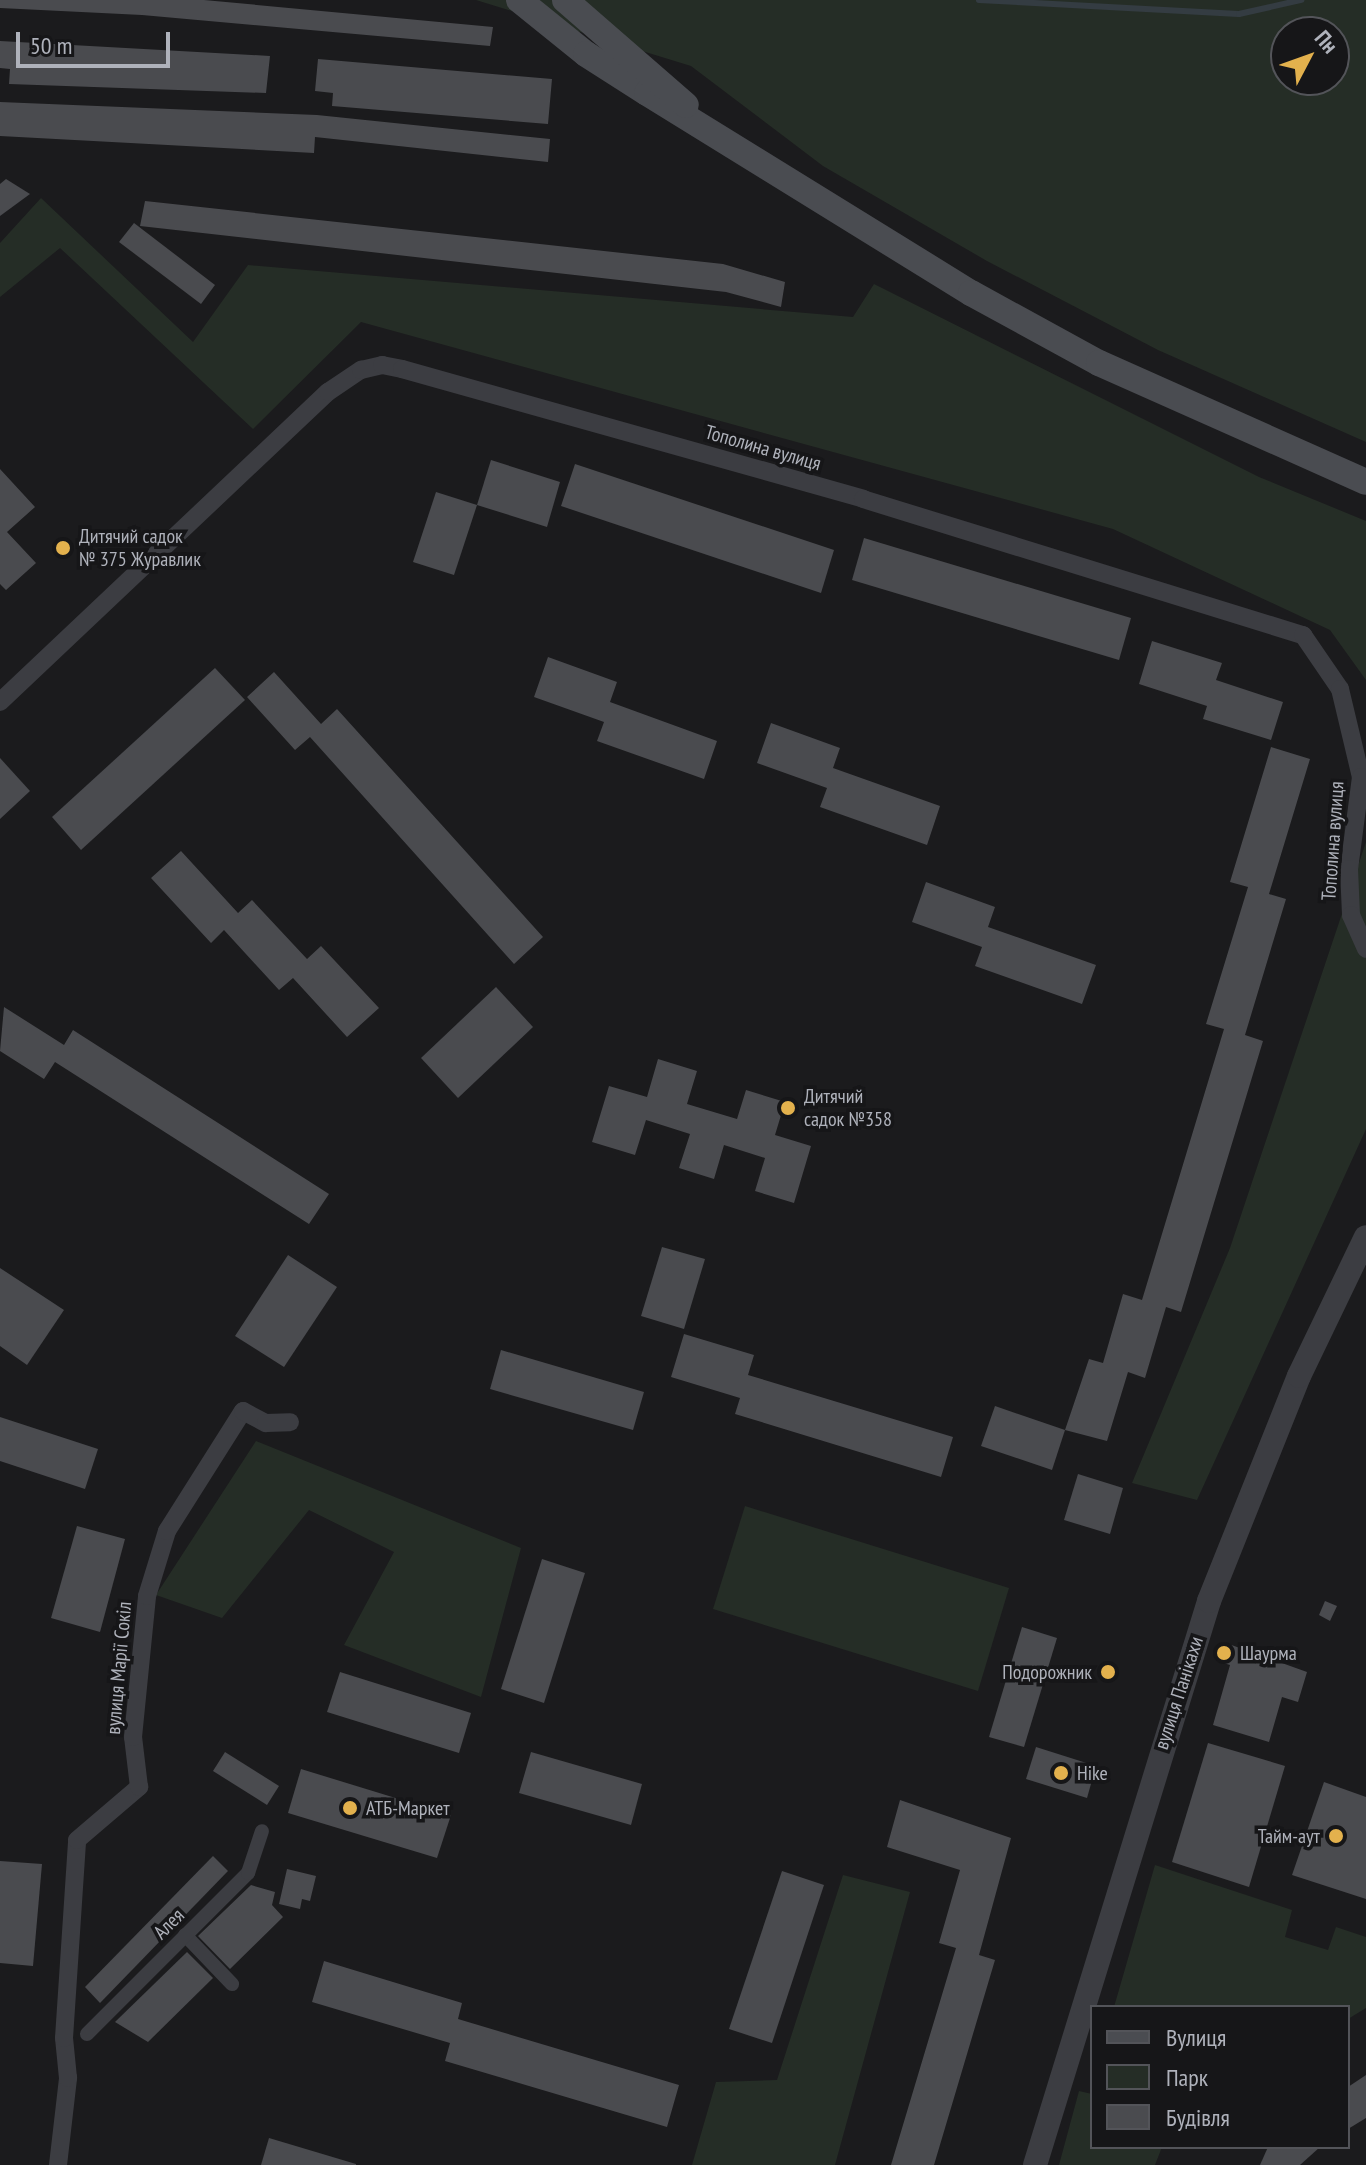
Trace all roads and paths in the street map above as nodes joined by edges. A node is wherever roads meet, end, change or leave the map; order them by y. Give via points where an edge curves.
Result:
1 (519, 0) edge
2 (565, 0) edge
3 (708, 128) junction
4 (1366, 482) edge
5 (0, 702) edge
6 (1366, 949) edge
7 (1366, 1237) edge
8 (290, 1422) dead end
9 (262, 1831) dead end
10 (185, 1935) junction
11 (232, 1984) dead end
12 (87, 2034) dead end
13 (58, 2165) edge
14 (1035, 2165) edge

1 - 3 main road via 586,54
2 - 3 main road via 659,78
3 - 4 main road via 1035,329 1219,419
5 - 6 street, Тополина вулиця via 328,392 361,370 382,365 863,499 1303,635 1340,689 1361,777 1349,869 1351,915
7 - 14 street, вулиця Панікахи via 1294,1388 1209,1601
8 - 13 street, вулиця Марії Сокіл via 266,1423 243,1411 167,1531 147,1596 133,1737 139,1787 77,1840 64,2038 68,2078
9 - 10 street, Алея via 248,1873
10 - 11 street
10 - 12 street, Алея

